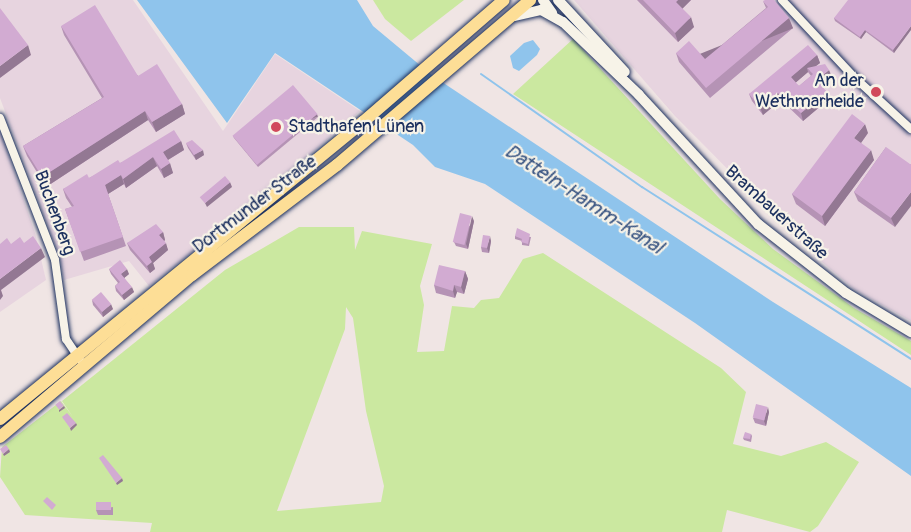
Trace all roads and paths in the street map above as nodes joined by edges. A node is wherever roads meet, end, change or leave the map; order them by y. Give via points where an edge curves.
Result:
1 (504, 0) edge
2 (530, 0) edge
3 (543, 0) edge
4 (558, 0) edge
5 (782, 0) edge
6 (552, 13) junction
7 (511, 17) junction
8 (639, 95) junction
9 (0, 118) edge
10 (911, 129) edge
11 (911, 332) edge
12 (76, 356) junction
13 (86, 366) junction
14 (0, 419) edge
15 (0, 437) edge

1 - 12 main road, Dortmunder Straße via 363,122
2 - 7 main road, Dortmunder Straße
3 - 6 main road, Brambauerstraße
4 - 8 main road, Brambauerstraße via 635,83
5 - 10 street via 854,77
6 - 7 main road via 534,10
6 - 8 main road, Brambauerstraße
7 - 13 main road, Dortmunder Straße via 377,132 192,275
8 - 11 main road, Brambauerstraße via 765,230 846,293
9 - 12 street, Buchenberg via 55,260 66,339
12 - 13 street
12 - 14 main road, Dortmunder Straße
13 - 15 main road, Dortmunder Straße

